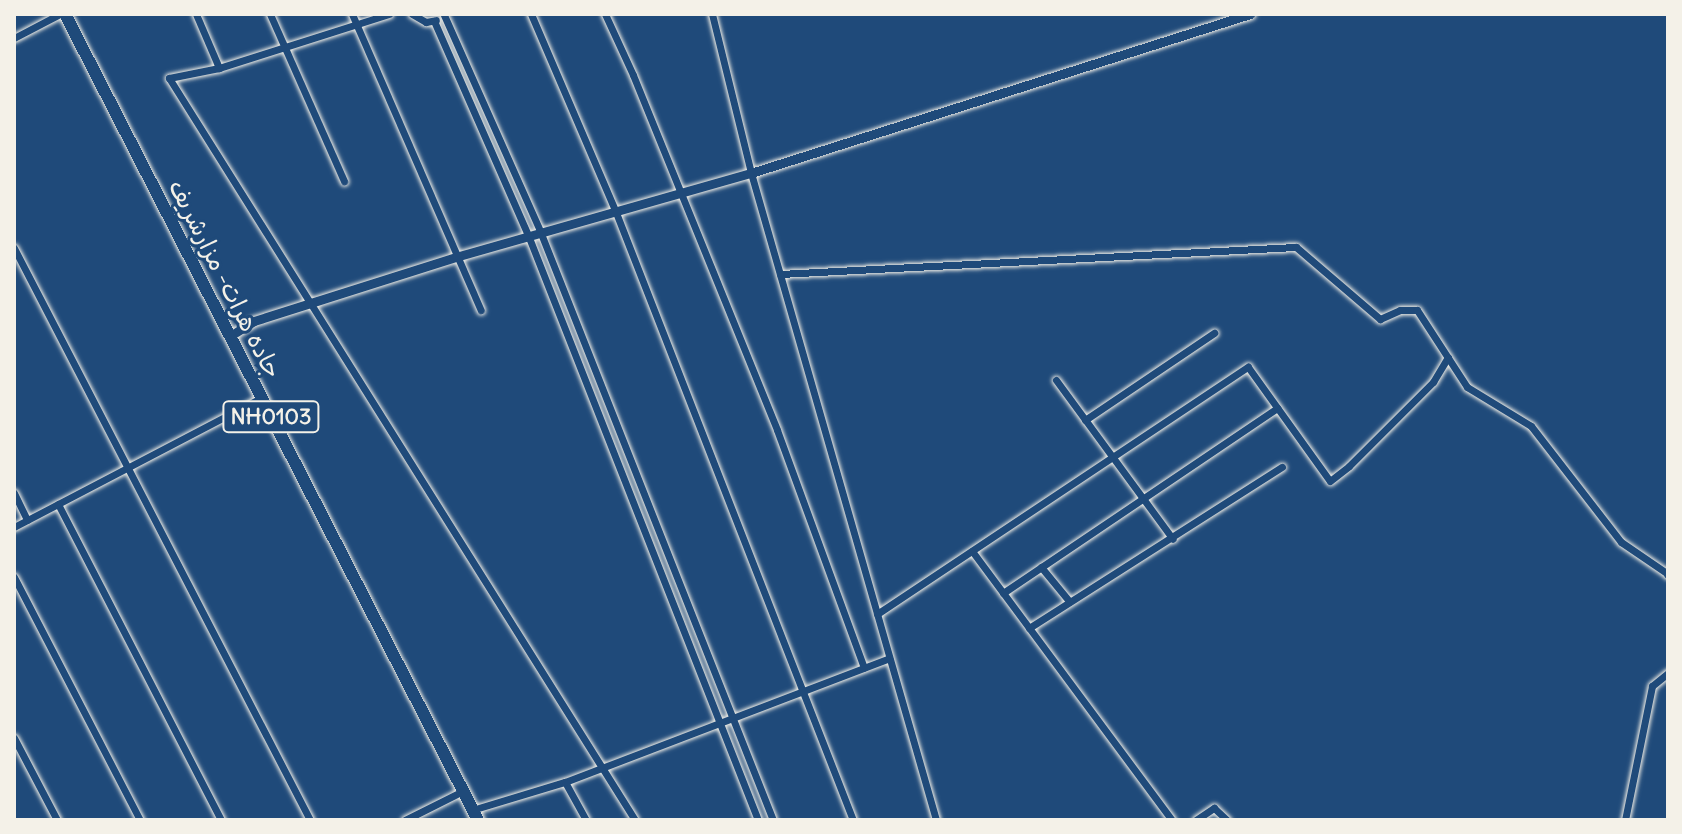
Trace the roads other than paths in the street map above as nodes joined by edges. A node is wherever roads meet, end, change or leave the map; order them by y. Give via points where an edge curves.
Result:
1 (63, 14) edge
2 (196, 14) edge
3 (270, 14) edge
4 (352, 14) edge
5 (389, 14) edge
6 (412, 14) edge
7 (444, 14) edge
8 (531, 14) edge
9 (605, 14) edge
10 (712, 14) edge
11 (1250, 14) edge
12 (434, 21) junction
13 (357, 23) junction
14 (14, 38) edge
15 (285, 47) junction
16 (219, 68) junction
17 (751, 173) junction
18 (344, 181) dead end
19 (679, 193) junction
20 (615, 210) junction
21 (540, 231) junction
22 (528, 235) junction
23 (14, 248) edge
24 (459, 256) junction
25 (780, 274) junction
26 (312, 304) junction
27 (481, 310) dead end
28 (1214, 333) dead end
29 (230, 336) junction
30 (1448, 357) junction
31 (1056, 380) dead end
32 (261, 398) junction
33 (1277, 408) junction
34 (1085, 420) junction
35 (1112, 457) junction
36 (1282, 467) dead end
37 (128, 468) junction
38 (14, 493) edge
39 (1143, 499) junction
40 (58, 504) junction
41 (27, 520) junction
42 (14, 527) edge
43 (1173, 539) junction
44 (972, 551) junction
45 (1041, 567) junction
46 (1668, 574) edge
47 (14, 577) edge
48 (1003, 593) junction
49 (1070, 602) junction
50 (877, 614) junction
51 (1029, 628) junction
52 (889, 658) junction
53 (864, 668) junction
54 (1668, 673) edge
55 (801, 691) junction
56 (732, 717) junction
57 (719, 721) junction
58 (14, 738) edge
59 (602, 768) junction
60 (565, 782) junction
61 (463, 791) junction
62 (475, 815) edge
63 (57, 820) edge
64 (140, 820) edge
65 (221, 820) edge
66 (310, 820) edge
67 (405, 820) edge
68 (586, 820) edge
69 (635, 820) edge
70 (758, 820) edge
71 (773, 820) edge
72 (853, 820) edge
73 (936, 820) edge
74 (1172, 820) edge
75 (1196, 820) edge
76 (1227, 820) edge
77 (1625, 820) edge

1 - 14 street
1 - 29 highway, جاده هرات- مزارشریف / NH0103
2 - 16 street
3 - 15 street
4 - 13 street
5 - 13 street
6 - 12 street
7 - 12 street
7 - 21 street
8 - 20 street
9 - 19 street
10 - 17 street
11 - 17 street
12 - 22 street
13 - 15 street
13 - 24 street
15 - 16 street
15 - 18 street
16 - 26 street via 169,78
17 - 19 street
17 - 25 street
19 - 20 street
19 - 53 street via 777,430
20 - 21 street
20 - 55 street
21 - 22 street
21 - 56 street
22 - 24 street
22 - 57 street
23 - 37 street
24 - 26 street
24 - 27 street
25 - 30 street via 1296,247 1380,319 1400,310 1417,310
25 - 50 street
26 - 29 street via 254,321
26 - 59 street
28 - 34 street
29 - 32 highway, جاده هرات- مزارشریف / NH0103
30 - 33 street via 1433,382 1330,481
30 - 46 street via 1467,387 1531,426 1621,542
31 - 34 street
32 - 37 street
32 - 61 highway, جاده هرات- مزارشریف / NH0103
33 - 35 street via 1248,367
33 - 39 street
34 - 35 street
35 - 39 street
35 - 44 street
36 - 43 street
37 - 40 street
37 - 66 street
38 - 41 street
39 - 43 street
39 - 45 street
40 - 41 street
40 - 65 street
41 - 42 street
43 - 49 street
44 - 48 street
44 - 50 street
45 - 48 street
45 - 49 street
47 - 64 street
48 - 51 street
49 - 51 street
50 - 52 street
51 - 74 street
52 - 53 street
52 - 73 street
53 - 55 street
54 - 77 street via 1652,686
55 - 56 street
55 - 72 street
56 - 57 street
56 - 71 street
57 - 59 street
57 - 70 street
58 - 63 street
59 - 60 street
59 - 69 street
60 - 62 street
60 - 68 street
61 - 62 highway, جاده هرات- مزارشریف / NH0103
61 - 67 street
75 - 76 street via 1214,808

